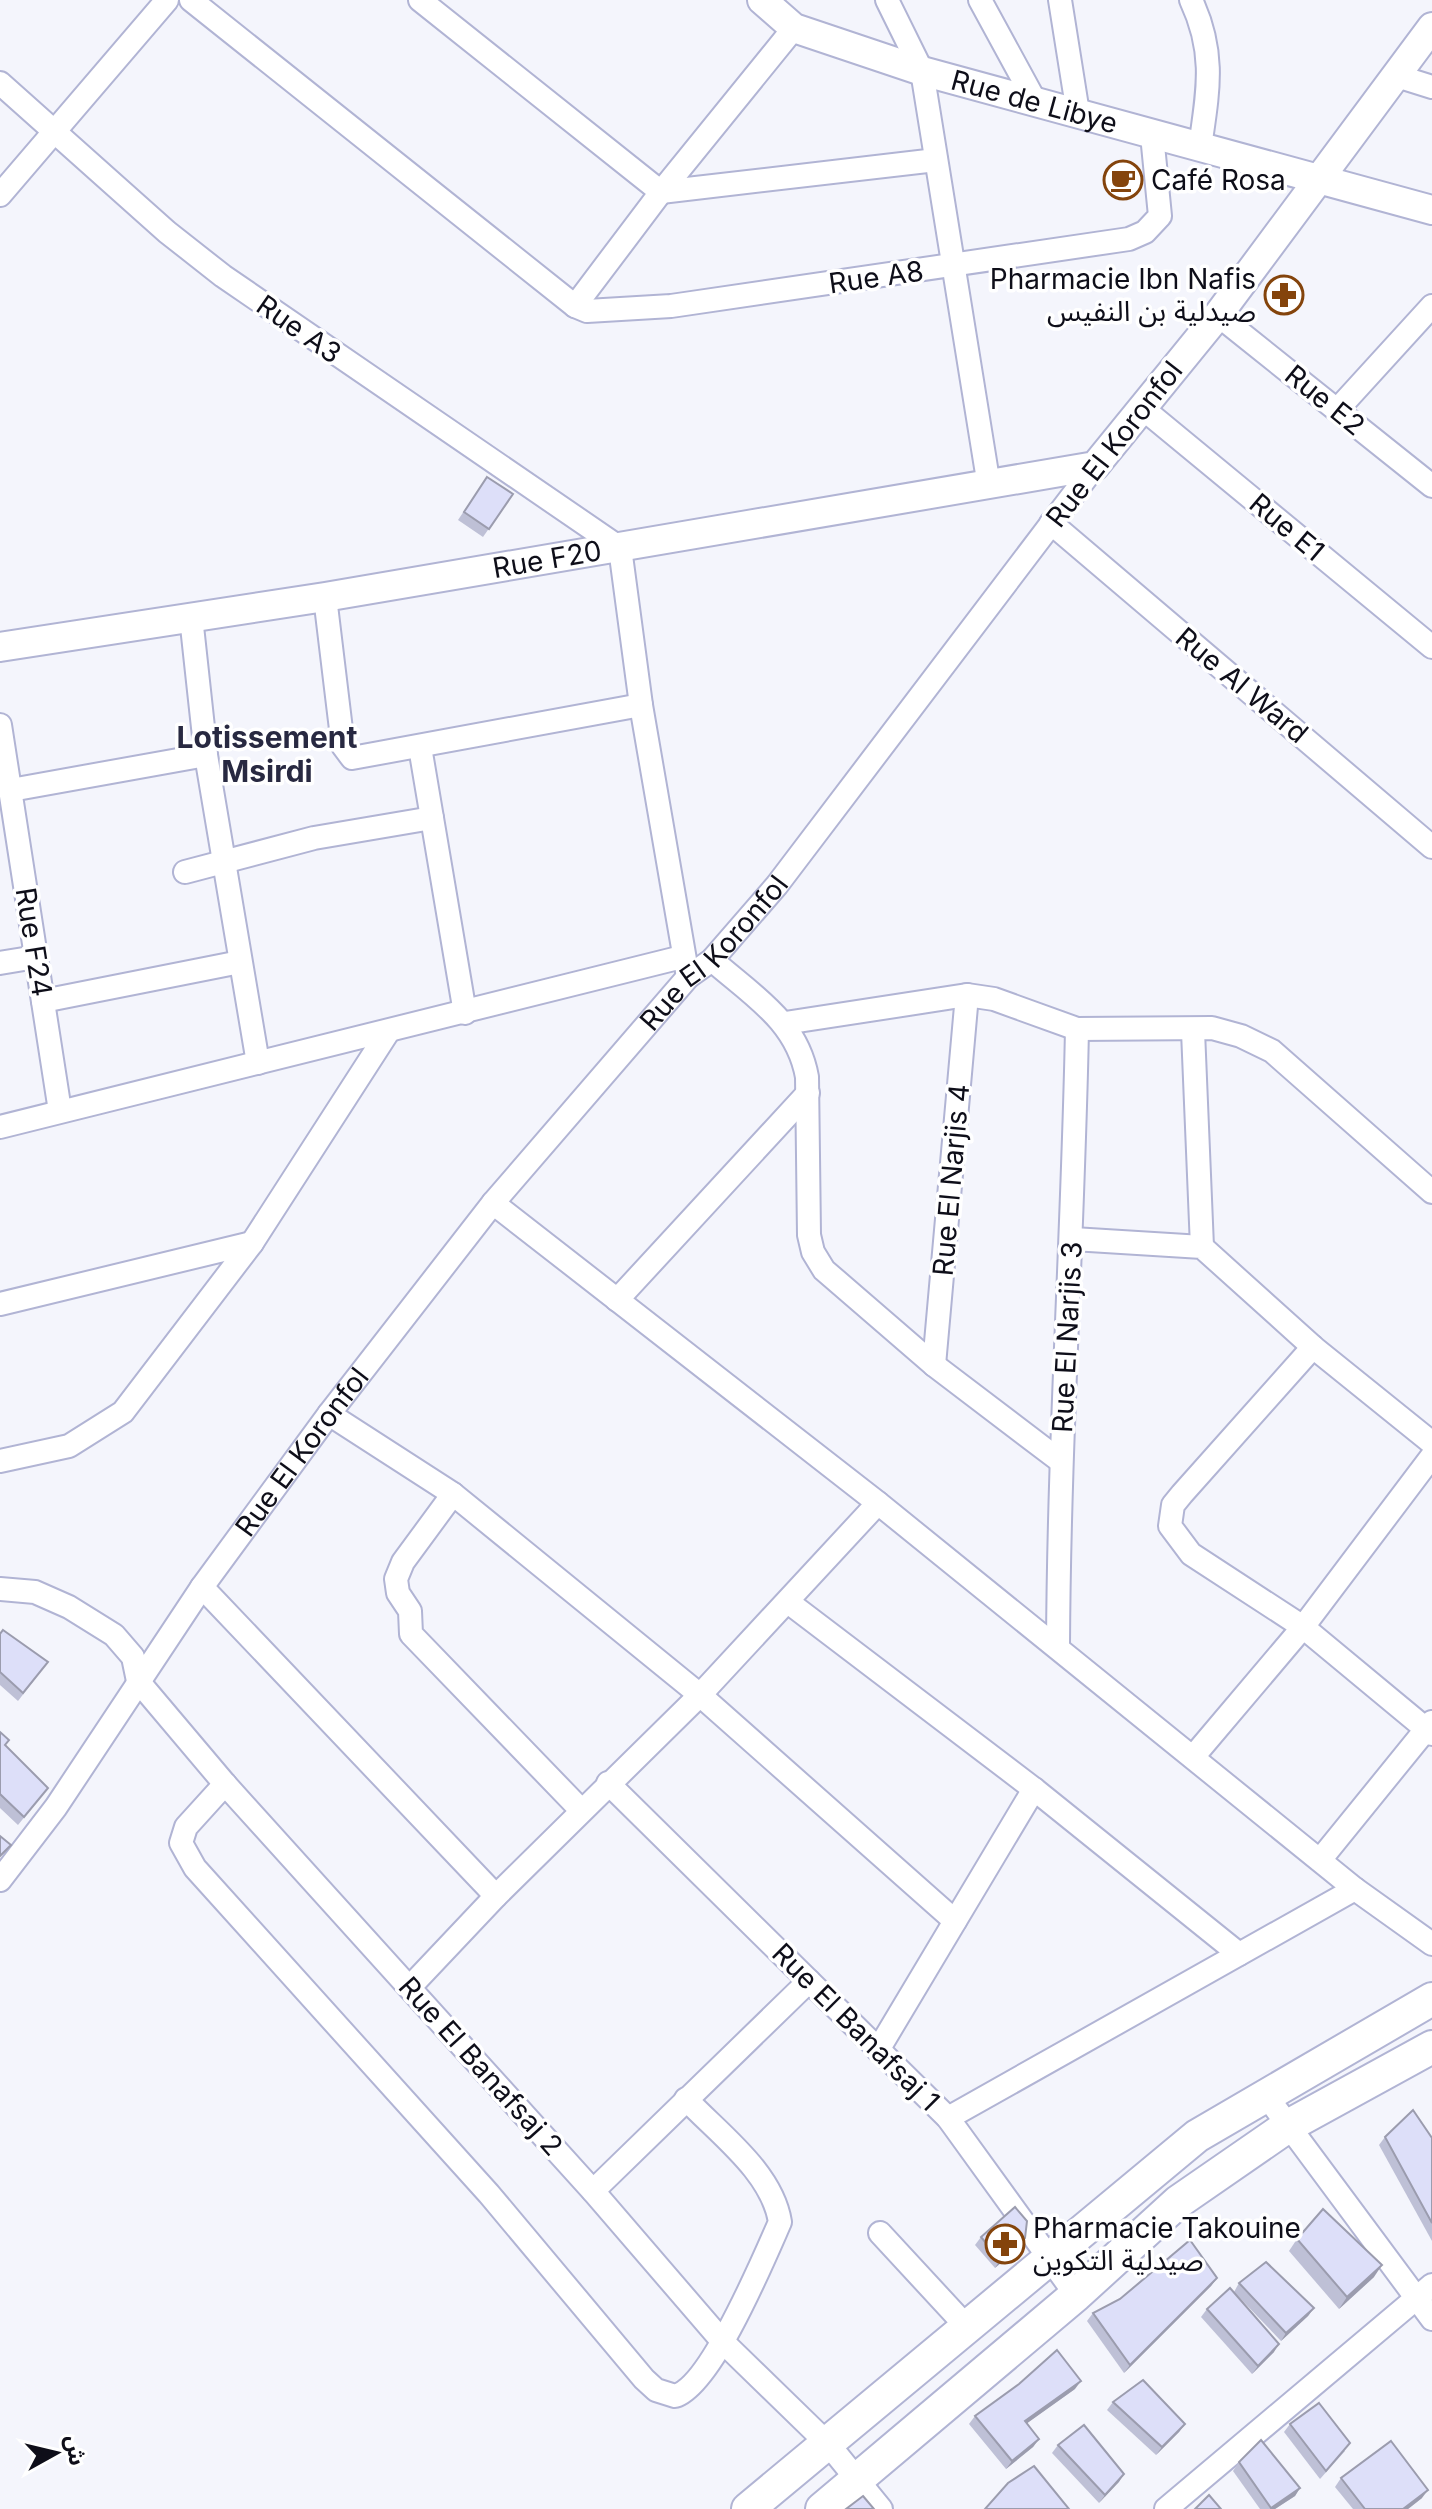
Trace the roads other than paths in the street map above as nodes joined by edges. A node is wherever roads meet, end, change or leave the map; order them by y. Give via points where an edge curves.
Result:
1 (167, 0) edge
2 (191, 0) edge
3 (420, 0) edge
4 (762, 0) edge
5 (887, 0) edge
6 (980, 0) edge
7 (1060, 0) edge
8 (1191, 0) edge
9 (1432, 27) edge
10 (794, 28) junction
11 (922, 71) junction
12 (1397, 76) junction
13 (0, 83) edge
14 (1432, 87) edge
15 (1035, 101) junction
16 (1078, 113) junction
17 (53, 132) junction
18 (1152, 135) junction
19 (1200, 147) junction
20 (936, 160) junction
21 (1320, 178) junction
22 (661, 192) junction
23 (0, 195) edge
24 (1432, 210) edge
25 (952, 266) junction
26 (575, 306) junction
27 (1432, 306) edge
28 (1218, 315) junction
29 (1141, 407) junction
30 (1338, 409) junction
31 (1095, 466) junction
32 (989, 486) junction
33 (1432, 486) edge
34 (1051, 523) junction
35 (620, 548) junction
36 (325, 597) junction
37 (191, 617) junction
38 (0, 647) edge
39 (1432, 647) edge
40 (641, 705) junction
41 (0, 725) edge
42 (420, 747) junction
43 (206, 755) junction
44 (11, 790) junction
45 (432, 818) junction
46 (1432, 847) edge
47 (223, 859) junction
48 (185, 872) dead end
49 (36, 957) junction
50 (712, 960) junction
51 (240, 962) junction
52 (0, 963) edge
53 (685, 967) junction
54 (967, 995) junction
55 (43, 1001) junction
56 (465, 1013) junction
57 (785, 1023) junction
58 (1077, 1029) junction
59 (1193, 1031) junction
60 (388, 1032) junction
61 (258, 1063) junction
62 (808, 1093) junction
63 (60, 1111) junction
64 (0, 1127) edge
65 (1432, 1192) edge
66 (493, 1203) junction
67 (1073, 1239) junction
68 (252, 1243) junction
69 (1202, 1247) junction
70 (617, 1300) junction
71 (0, 1304) edge
72 (1313, 1347) junction
73 (934, 1365) junction
74 (329, 1414) junction
75 (1432, 1443) edge
76 (1432, 1456) edge
77 (1059, 1460) junction
78 (0, 1461) edge
79 (453, 1494) junction
80 (878, 1503) junction
81 (202, 1587) junction
82 (0, 1589) edge
83 (788, 1602) junction
84 (1303, 1627) junction
85 (1058, 1646) junction
86 (138, 1681) junction
87 (700, 1695) junction
88 (1430, 1729) edge
89 (1193, 1757) junction
90 (608, 1783) junction
91 (225, 1784) junction
92 (1034, 1789) junction
93 (581, 1810) junction
94 (1320, 1860) junction
95 (0, 1880) edge
96 (1355, 1889) junction
97 (496, 1896) junction
98 (955, 1921) junction
99 (1432, 1944) edge
100 (1239, 1954) junction
101 (809, 1981) junction
102 (410, 1987) junction
103 (1432, 1999) edge
104 (1432, 2047) edge
105 (878, 2050) junction
106 (1265, 2094) junction
107 (686, 2099) junction
108 (948, 2118) junction
109 (1288, 2126) junction
110 (593, 2191) junction
111 (880, 2233) dead end
112 (1048, 2257) junction
113 (1425, 2292) edge
114 (1076, 2295) junction
115 (1432, 2319) edge
116 (966, 2326) junction
117 (723, 2342) junction
118 (829, 2445) junction
119 (855, 2482) junction
120 (748, 2509) edge
121 (822, 2509) edge
122 (881, 2509) edge
123 (1166, 2509) edge

1 - 17 street
2 - 26 street
3 - 22 street
4 - 10 street, Rue de Libye
5 - 11 street
6 - 15 street
7 - 16 street
8 - 19 street via 1208,50
9 - 12 street, Rue El Koronfol
10 - 11 street, Rue de Libye
10 - 22 street
11 - 15 street, Rue de Libye
11 - 20 street
12 - 14 street
12 - 21 street, Rue El Koronfol
13 - 17 street, Rue A3
15 - 16 street, Rue de Libye
16 - 18 street, Rue de Libye
17 - 23 street
17 - 35 street, Rue A3 via 223,276
18 - 19 street, Rue de Libye
18 - 25 street, Rue A8 via 1161,206 1156,223 1129,239
19 - 21 street, Rue de Libye
20 - 22 street
20 - 25 street
21 - 24 street, Rue de Libye
21 - 28 street, Rue El Koronfol
22 - 26 street
25 - 26 street, Rue A8 via 671,306 600,312
25 - 32 street
27 - 30 street
28 - 29 street, Rue El Koronfol
28 - 30 street, Rue E2
29 - 31 street, Rue El Koronfol
29 - 39 street, Rue E1
30 - 33 street, Rue E2
31 - 32 street, Rue F20
31 - 34 street, Rue El Koronfol
32 - 35 street, Rue F20
34 - 46 street, Rue Al Ward
34 - 50 street, Rue El Koronfol via 777,885
35 - 36 street, Rue F20
35 - 40 street
36 - 37 street, Rue F20
36 - 42 street via 345,753 352,758
37 - 38 street, Rue F20
37 - 43 street
40 - 42 street
40 - 53 street
41 - 44 street, Rue F24
42 - 45 street
43 - 44 street
43 - 47 street
44 - 49 street, Rue F24
45 - 47 street
45 - 56 street
47 - 48 street
47 - 51 street
49 - 52 street
49 - 55 street, Rue F24
50 - 53 street, Rue El Koronfol
50 - 57 street
51 - 55 street
51 - 61 street
53 - 56 street
53 - 66 street, Rue El Koronfol
54 - 57 street
54 - 58 street via 994,999
54 - 73 street, Rue El Narjis 4
55 - 63 street, Rue F24
56 - 60 street
57 - 62 street via 803,1054
58 - 59 street
58 - 67 street, Rue El Narjis 3
59 - 65 street via 1212,1028 1272,1051
59 - 69 street
60 - 61 street
60 - 68 street
61 - 63 street
62 - 70 street
62 - 73 street via 813,1252 824,1270
63 - 64 street
66 - 70 street
66 - 74 street, Rue El Koronfol
67 - 69 street
67 - 77 street, Rue El Narjis 3
68 - 71 street
68 - 78 street via 123,1412 69,1446
69 - 72 street
70 - 80 street
72 - 75 street
72 - 84 street via 1173,1505 1170,1526 1191,1554
73 - 77 street
74 - 79 street
74 - 81 street, Rue El Koronfol
76 - 84 street
77 - 85 street, Rue El Narjis 3
79 - 87 street
79 - 93 street via 396,1579 410,1611 411,1634
80 - 83 street
80 - 85 street
81 - 86 street, Rue El Koronfol
81 - 97 street
82 - 86 street, Rue El Banafsaj 2 via 35,1592 114,1635 133,1657
83 - 87 street
83 - 92 street
84 - 88 street
84 - 89 street
85 - 89 street
86 - 91 street, Rue El Banafsaj 2
86 - 95 street, Rue El Koronfol via 56,1807
87 - 90 street
87 - 98 street
88 - 94 street
89 - 94 street
90 - 93 street
90 - 101 street, Rue El Banafsaj 1
91 - 102 street, Rue El Banafsaj 2
91 - 117 street via 186,1827 181,1843 195,1868 489,2194 644,2379 666,2394 682,2394
92 - 98 street
92 - 100 street
93 - 97 street
94 - 96 street
96 - 99 street
96 - 100 street
97 - 102 street
98 - 105 street
100 - 108 street
101 - 105 street, Rue El Banafsaj 1
101 - 107 street
102 - 110 street, Rue El Banafsaj 2
103 - 106 main road
104 - 109 main road
105 - 108 street, Rue El Banafsaj 1
106 - 109 street
106 - 112 main road via 1197,2136
107 - 110 street
107 - 117 street via 764,2181 780,2222
108 - 112 street, Rue El Banafsaj 1
109 - 113 street
109 - 114 main road via 1178,2202
110 - 117 street, Rue El Banafsaj 2
111 - 116 street
112 - 114 street, Rue El Banafsaj 1
112 - 116 main road
113 - 115 street
113 - 123 street
114 - 119 main road
116 - 118 main road
117 - 118 street, Rue El Banafsaj 2
118 - 119 street, Rue El Banafsaj 2
118 - 120 main road
119 - 121 main road
119 - 122 street, Rue El Banafsaj 2

